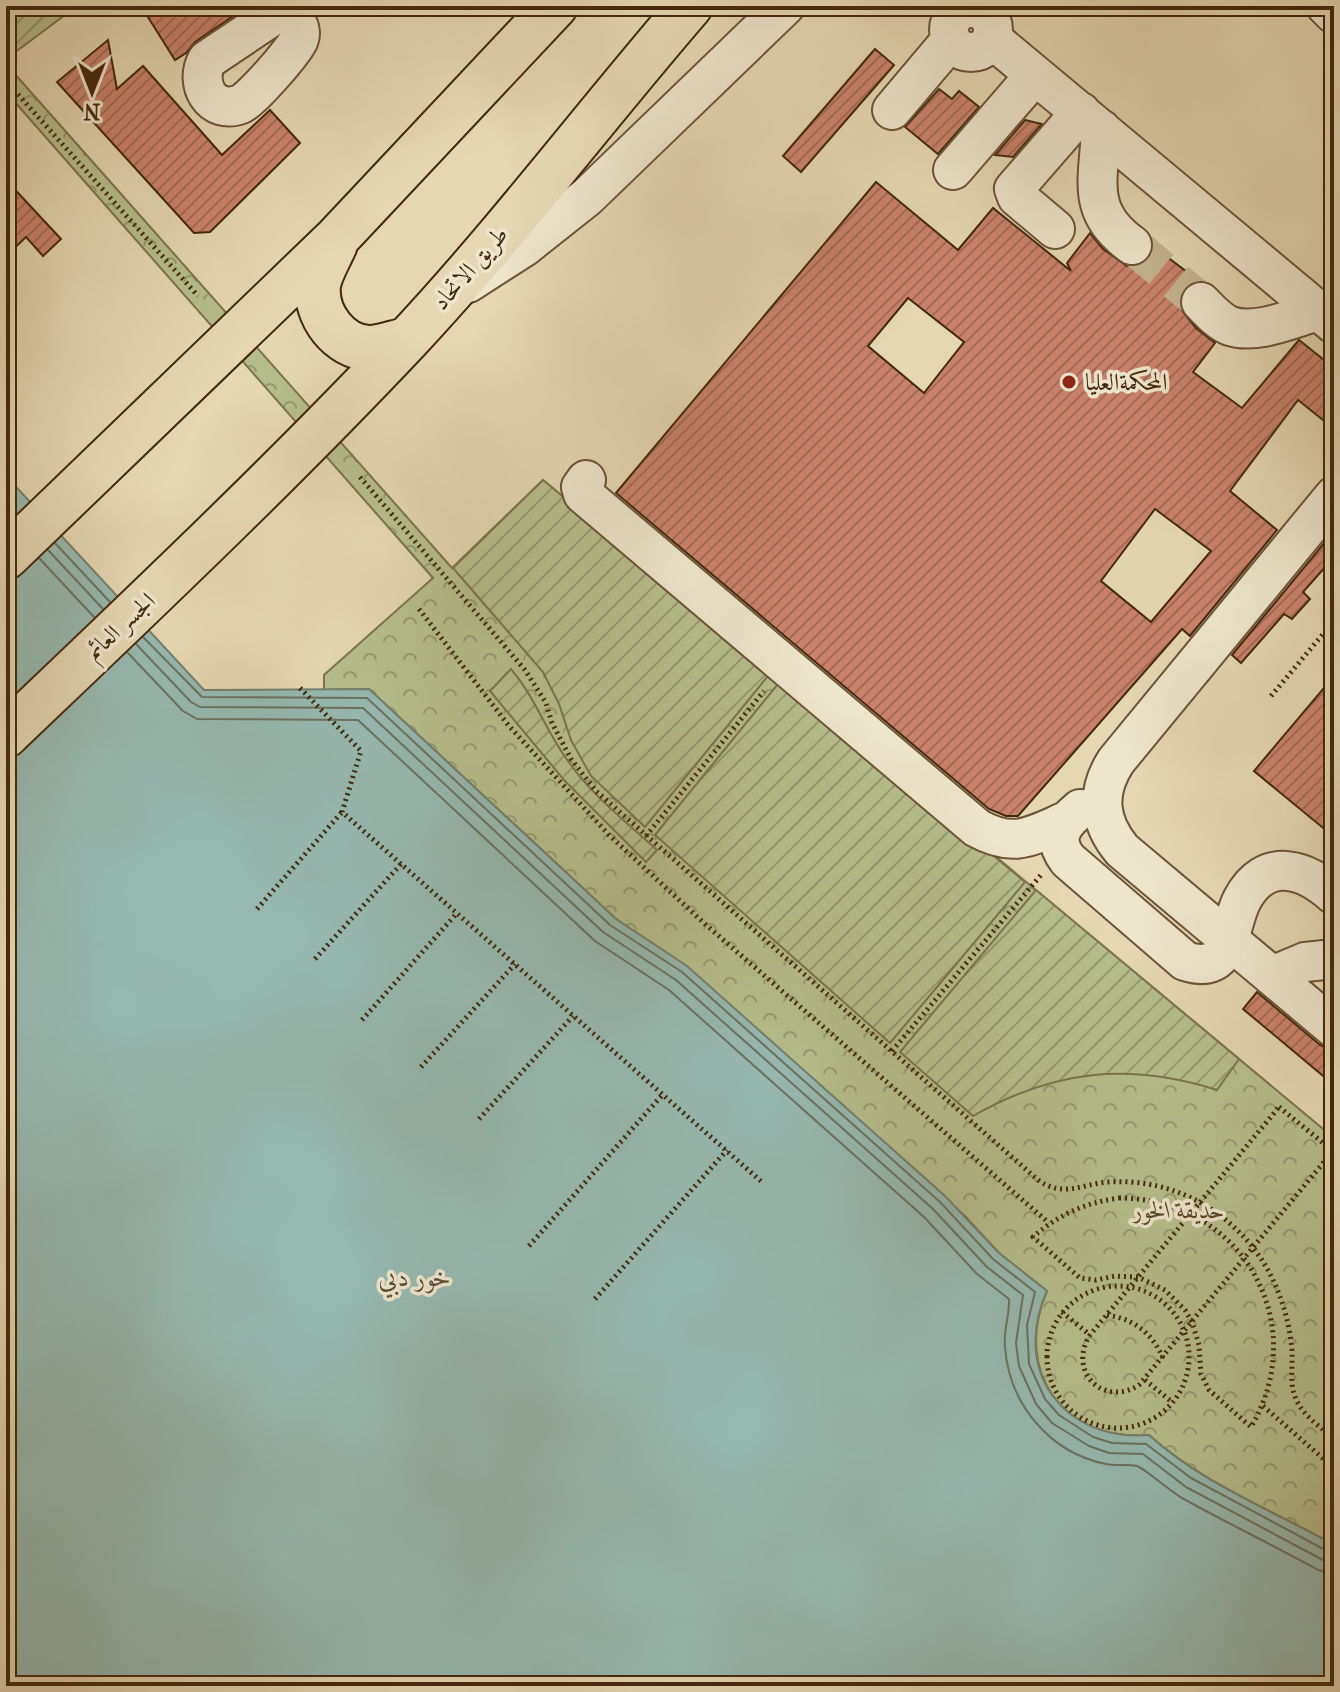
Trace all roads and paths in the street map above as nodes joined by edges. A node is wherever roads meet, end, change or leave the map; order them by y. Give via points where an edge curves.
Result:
1 (6, 6) edge
2 (40, 6) edge
3 (555, 6) edge
4 (690, 6) edge
5 (710, 6) edge
6 (785, 6) edge
7 (1326, 6) edge
8 (1334, 14) edge
9 (964, 19) edge
10 (658, 43) junction
11 (1035, 75) junction
12 (6, 81) edge
13 (892, 110) dead end
14 (1091, 121) junction
15 (953, 170) dead end
16 (1055, 229) dead end
17 (337, 238) junction
18 (1132, 245) tunnel mouth
19 (198, 296) dead end
20 (445, 298) junction
21 (1201, 302) tunnel mouth
22 (1326, 318) edge
23 (407, 340) junction
24 (360, 477) dead end
25 (586, 480) dead end
26 (1334, 496) edge
27 (235, 518) joint
28 (6, 557) edge
29 (419, 609) dead end
30 (1334, 621) edge
31 (784, 665) junction
32 (300, 688) dead end
33 (1271, 696) dead end
34 (6, 735) edge
35 (1102, 793) junction
36 (342, 812) junction
37 (646, 836) junction
38 (1063, 836) junction
39 (401, 864) junction
40 (1334, 895) edge
41 (257, 909) dead end
42 (457, 913) junction
43 (1231, 941) junction
44 (315, 959) dead end
45 (1334, 959) edge
46 (515, 964) junction
47 (1272, 976) junction
48 (573, 1016) junction
49 (362, 1020) dead end
50 (1334, 1028) edge
51 (892, 1051) junction
52 (421, 1067) dead end
53 (663, 1094) junction
54 (479, 1119) dead end
55 (727, 1150) junction
56 (763, 1183) dead end
57 (1201, 1202) junction
58 (1192, 1214) junction
59 (1049, 1223) junction
60 (529, 1246) dead end
61 (1253, 1248) junction
62 (1244, 1259) junction
63 (1138, 1277) junction
64 (1131, 1286) junction
65 (595, 1299) dead end
66 (1062, 1312) junction
67 (1106, 1315) junction
68 (1192, 1322) junction
69 (1184, 1332) junction
70 (1090, 1335) junction
71 (1163, 1358) junction
72 (1145, 1380) junction
73 (1172, 1402) junction
74 (1263, 1406) junction
75 (1334, 1439) edge
76 (1334, 1468) edge

1 - 2 path
3 - 17 main road
4 - 10 main road, طريق الاتحاد
5 - 10 main road
6 - 20 lane via 587,197 524,247
7 - 8 lane
9 - 11 lane
9 - 13 lane
10 - 20 main road, طريق الاتحاد
11 - 14 lane
11 - 15 lane
12 - 19 path
14 - 16 lane via 1014,189
14 - 18 lane via 1101,212 1115,233
14 - 22 lane
17 - 23 main road via 318,285 321,311 333,331 369,348
17 - 28 main road
20 - 23 main road, طريق الاتحاد
21 - 22 lane via 1219,320 1243,328
23 - 27 main road, طريق الاتحاد
24 - 37 path via 525,670 583,776
25 - 31 lane via 583,494
26 - 35 lane via 1116,761
27 - 34 main road, الجسر العائم
29 - 59 path via 509,726 609,835
30 - 33 path
31 - 37 path
31 - 38 lane via 977,828 1008,840
32 - 36 path via 361,751
35 - 38 lane
35 - 43 lane via 1105,824 1122,850
36 - 39 path
36 - 41 path
37 - 51 path
38 - 43 lane via 1068,860 1185,961 1209,964
38 - 51 path
39 - 42 path
39 - 44 path
40 - 43 lane via 1294,871 1263,877 1240,903
42 - 46 path
42 - 49 path
43 - 47 lane
45 - 47 lane via 1291,966
46 - 48 path
46 - 52 path
47 - 50 lane
48 - 53 path
48 - 54 path
51 - 57 path via 1048,1187 1070,1191 1130,1182
53 - 55 path
53 - 60 path
55 - 56 path
55 - 65 path
57 - 58 path
57 - 61 path
57 - 61 path via 1279,1107 1333,1151
58 - 59 path via 1156,1201 1119,1198 1082,1206
58 - 62 path
58 - 63 path
59 - 63 path via 1033,1237 1080,1278
61 - 62 path
61 - 75 path via 1285,1310 1296,1399
62 - 68 path
62 - 74 path via 1264,1293 1275,1330 1274,1369
63 - 64 path
63 - 68 path via 1165,1290
64 - 66 path via 1092,1291
64 - 67 path
64 - 69 path via 1159,1298
66 - 70 path
66 - 73 path via 1046,1353 1051,1382 1067,1406 1092,1423 1121,1428 1149,1421
67 - 70 path
67 - 71 path via 1141,1328
68 - 69 path
68 - 74 path via 1209,1390 1251,1427
69 - 71 path
69 - 73 path via 1188,1372
70 - 72 path via 1082,1363 1098,1387 1126,1392
71 - 72 path
72 - 73 path
74 - 76 path

